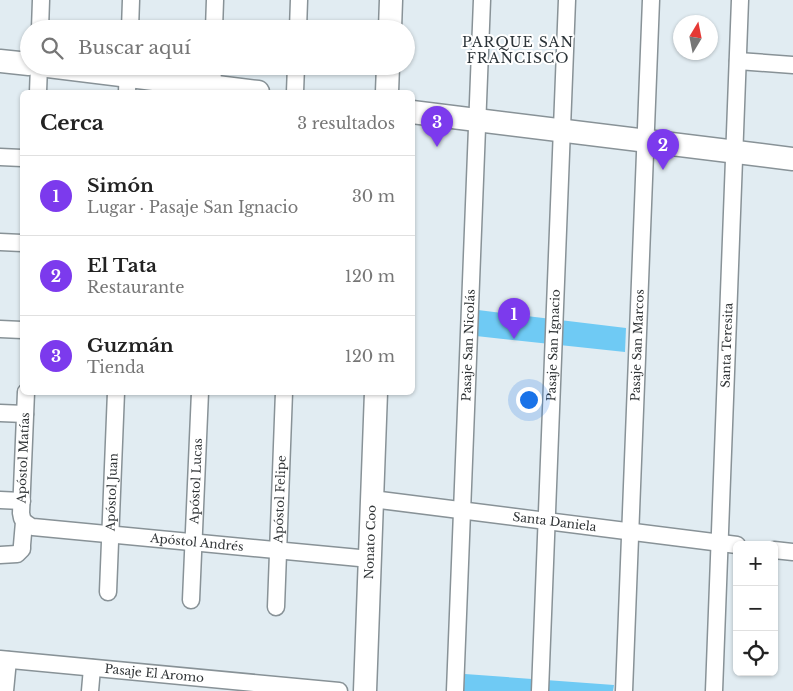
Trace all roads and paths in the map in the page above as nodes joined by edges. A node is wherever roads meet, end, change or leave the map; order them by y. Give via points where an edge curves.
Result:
1 (41, 0) edge
2 (131, 0) edge
3 (215, 0) edge
4 (299, 0) edge
5 (391, 0) edge
6 (482, 0) edge
7 (567, 0) edge
8 (651, 0) edge
9 (740, 0) edge
10 (40, 20) edge
11 (130, 20) edge
12 (214, 20) edge
13 (298, 20) edge
14 (390, 20) edge
15 (0, 61) edge
16 (738, 61) junction
17 (20, 63) edge
18 (793, 65) edge
19 (39, 75) edge
20 (108, 75) edge
21 (296, 75) edge
22 (388, 75) edge
23 (128, 78) edge
24 (212, 82) edge
25 (38, 90) edge
26 (249, 90) edge
27 (295, 90) edge
28 (387, 90) edge
29 (415, 112) edge
30 (477, 120) junction
31 (562, 130) junction
32 (646, 141) junction
33 (734, 152) junction
34 (0, 157) edge
35 (20, 158) edge
36 (793, 159) edge
37 (0, 242) edge
38 (20, 243) edge
39 (0, 329) edge
40 (20, 330) edge
41 (26, 395) edge
42 (116, 395) edge
43 (200, 395) edge
44 (284, 395) edge
45 (376, 395) edge
46 (0, 414) edge
47 (25, 414) junction
48 (0, 500) edge
49 (372, 500) junction
50 (22, 501) junction
51 (462, 510) junction
52 (24, 522) junction
53 (546, 522) junction
54 (630, 532) junction
55 (110, 534) junction
56 (194, 542) junction
57 (719, 543) junction
58 (733, 545) edge
59 (778, 550) edge
60 (278, 551) junction
61 (793, 552) edge
62 (0, 555) edge
63 (370, 559) junction
64 (108, 592) dead end
65 (191, 600) dead end
66 (276, 607) dead end
67 (4, 660) edge
68 (92, 668) junction
69 (177, 683) edge
70 (261, 687) edge
71 (5, 691) edge
72 (90, 691) edge
73 (340, 691) edge
74 (365, 691) edge
75 (455, 691) edge
76 (540, 691) edge
77 (624, 691) edge
78 (714, 691) edge

1 - 10 street
2 - 11 street
3 - 12 street
4 - 13 street
5 - 14 street
6 - 30 street, Pasaje San Nicolás
7 - 31 street, Pasaje San Ignacio
8 - 32 street, Pasaje San Marcos
9 - 16 street, Santa Teresita
15 - 17 street
16 - 18 street
16 - 33 street, Santa Teresita
19 - 25 street
20 - 23 street
21 - 27 street
22 - 28 street
23 - 24 street
24 - 26 street
29 - 30 street
30 - 31 street
30 - 51 street, Pasaje San Nicolás
31 - 32 street
31 - 53 street, Pasaje San Ignacio
32 - 33 street
32 - 54 street, Pasaje San Marcos
33 - 36 street
33 - 57 street, Santa Teresita
34 - 35 street
37 - 38 street
39 - 40 street
41 - 47 street, Apóstol Matías
42 - 55 street, Apóstol Juan
43 - 56 street, Apóstol Lucas
44 - 60 street, Apóstol Felipe
45 - 49 street, Nonato Coo
46 - 47 street
47 - 50 street, Apóstol Matías
48 - 50 street
49 - 51 street, Santa Daniela
49 - 63 street, Nonato Coo
50 - 52 street, Apóstol Matías
51 - 53 street, Santa Daniela
51 - 75 street, Pasaje San Nicolás
52 - 55 street, Apóstol Andrés via 33,527
52 - 62 street, Apóstol Matías via 20,552
53 - 54 street, Santa Daniela
53 - 76 street, Pasaje San Ignacio
54 - 57 street, Santa Daniela
54 - 77 street, Pasaje San Marcos
55 - 56 street, Apóstol Andrés
55 - 64 street, Apóstol Juan
56 - 60 street, Apóstol Andrés
56 - 65 street, Apóstol Lucas
57 - 58 street, Santa Daniela
57 - 78 street, Santa Teresita
59 - 61 street
60 - 63 street, Apóstol Andrés
60 - 66 street, Apóstol Felipe
63 - 74 street, Nonato Coo
67 - 68 street, Pasaje El Aromo
67 - 71 street
68 - 69 street, Pasaje El Aromo
68 - 72 street
69 - 70 street, Pasaje El Aromo
70 - 73 street, Pasaje El Aromo

